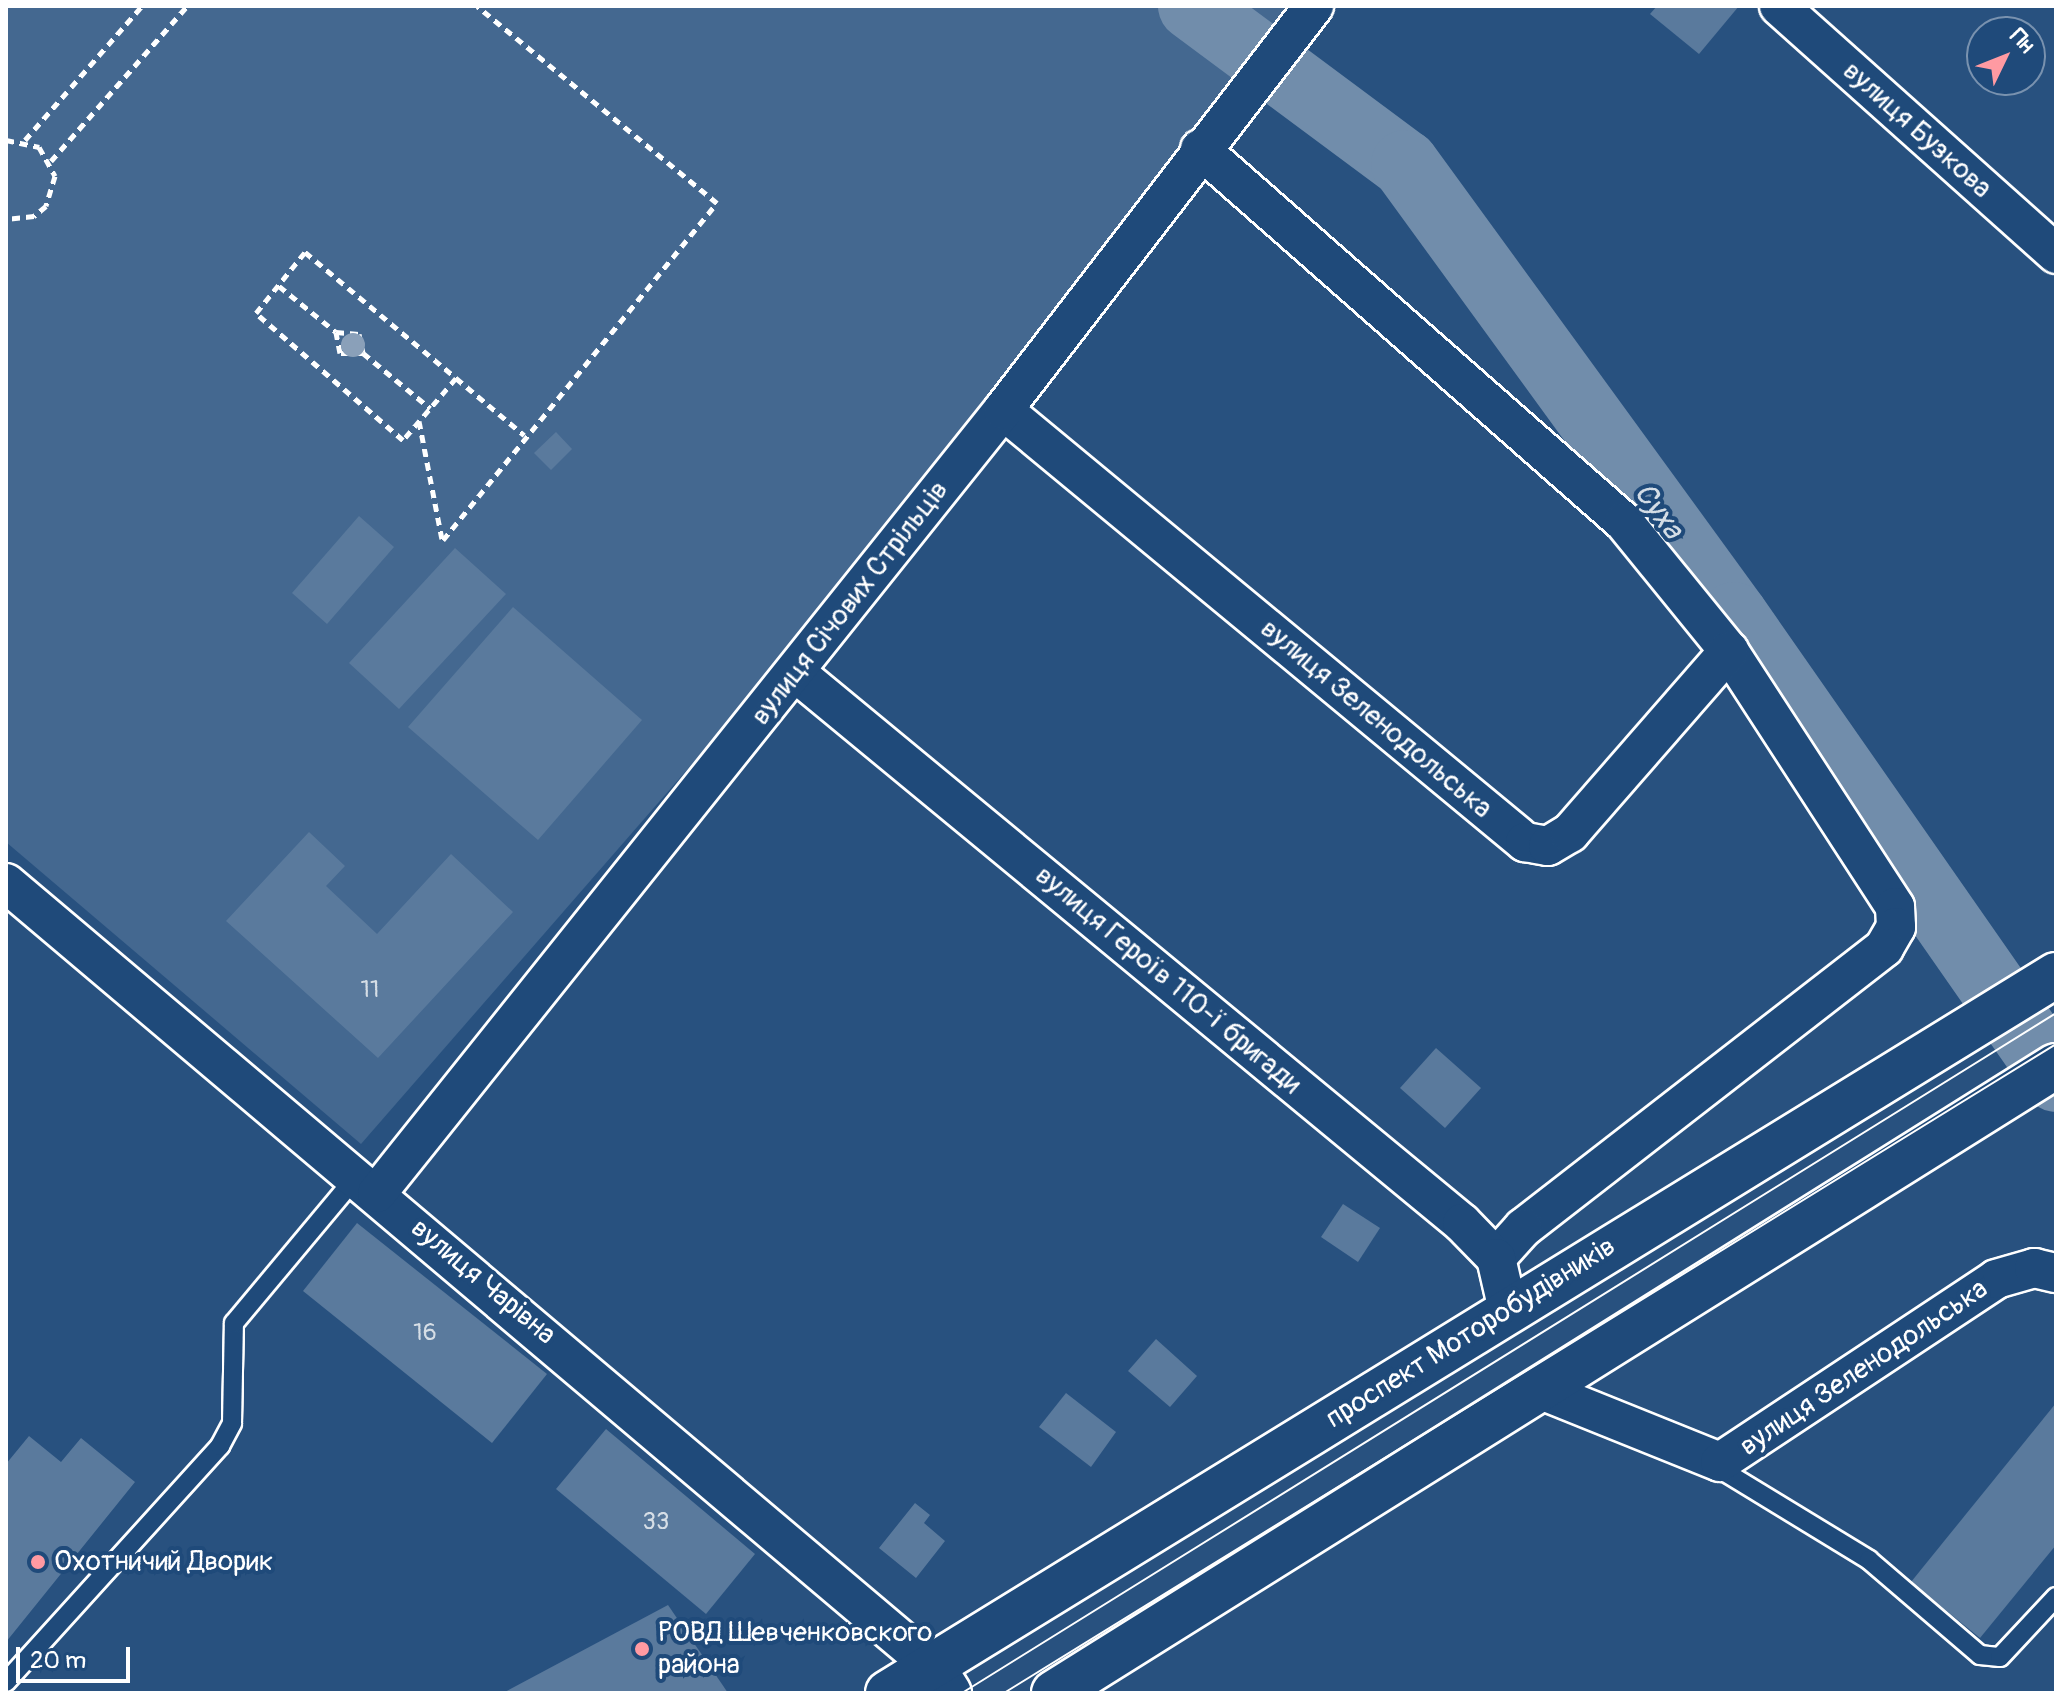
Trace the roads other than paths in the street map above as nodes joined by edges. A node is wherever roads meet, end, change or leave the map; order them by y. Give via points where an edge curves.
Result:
1 (1314, 6) edge
2 (1779, 6) edge
3 (1200, 149) junction
4 (2056, 254) edge
5 (1003, 410) junction
6 (1729, 651) junction
7 (795, 672) junction
8 (6, 883) edge
9 (2056, 975) edge
10 (2056, 1066) edge
11 (367, 1185) junction
12 (1496, 1258) junction
13 (2056, 1273) edge
14 (1508, 1310) junction
15 (1541, 1390) junction
16 (1709, 1462) junction
17 (2056, 1597) edge
18 (940, 1680) edge
19 (6, 1682) edge
20 (888, 1693) edge
21 (1054, 1693) edge

1 - 3 street, вулиця Січових Стрільців
2 - 4 street, вулиця Бузкова
3 - 5 street, вулиця Січових Стрільців
3 - 6 street via 1624,522
5 - 6 street, вулиця Зеленодольська via 1525,842 1548,846 1570,833
5 - 7 street, вулиця Січових Стрільців
6 - 12 street via 1886,890 1896,927 1884,948 1523,1228
7 - 11 street, вулиця Січових Стрільців
7 - 12 street, вулиця Героїв 110-ї бригади
8 - 11 street, вулиця Чарівна
9 - 14 main road, проспект Моторобудівників
10 - 15 main road
11 - 18 street, вулиця Чарівна
11 - 19 lane via 234,1323 232,1423 220,1446
12 - 14 street
13 - 16 street, вулиця Зеленодольська via 2034,1268 1996,1279 1731,1458
14 - 18 main road, проспект Моторобудівників
15 - 16 street, вулиця Зеленодольська
15 - 21 main road
16 - 17 lane via 1869,1560 1980,1655 2000,1657
18 - 20 main road, проспект Моторобудівників

